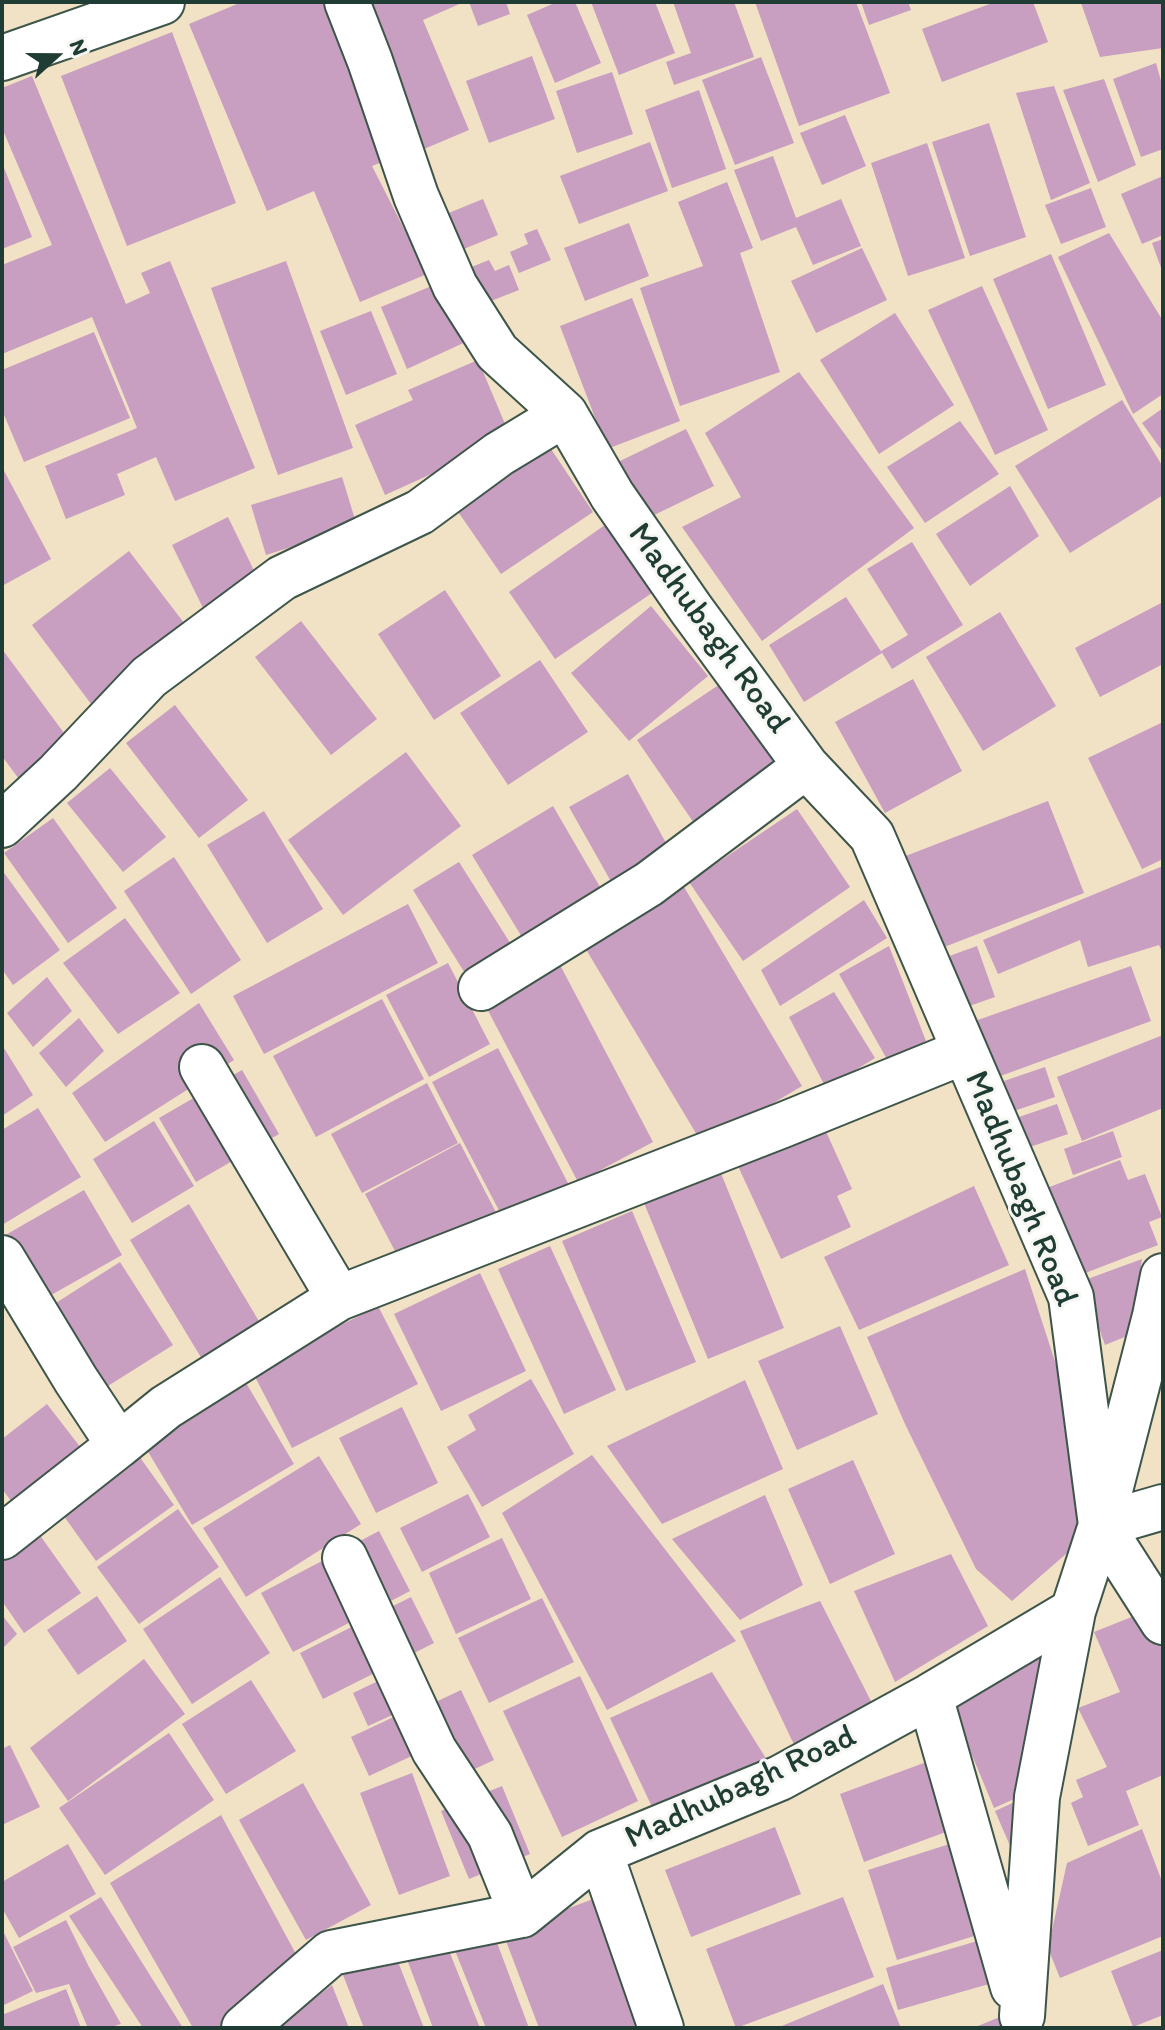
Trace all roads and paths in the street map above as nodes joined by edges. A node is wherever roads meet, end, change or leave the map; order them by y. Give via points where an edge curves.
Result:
1 (162, 2) edge
2 (347, 2) edge
3 (2, 58) edge
4 (565, 414) junction
5 (806, 766) junction
6 (2, 825) edge
7 (481, 988) dead end
8 (963, 1052) junction
9 (202, 1067) dead end
10 (2, 1258) edge
11 (1163, 1276) edge
12 (339, 1298) junction
13 (119, 1445) junction
14 (1163, 1507) edge
15 (1101, 1525) junction
16 (2, 1537) edge
17 (345, 1558) dead end
18 (1073, 1611) junction
19 (1163, 1622) edge
20 (930, 1696) junction
21 (600, 1852) junction
22 (522, 1915) junction
23 (1024, 2022) edge
24 (244, 2028) edge
25 (661, 2028) edge

1 - 3 street
2 - 4 street, Madhubagh Road via 416,196 455,286 497,352
4 - 5 street, Madhubagh Road via 612,495
4 - 6 street via 420,512 282,578 149,677
5 - 7 street via 649,884
5 - 8 street, Madhubagh Road via 872,836
8 - 12 street
8 - 15 street, Madhubagh Road via 1071,1297
9 - 12 street
10 - 13 street
11 - 15 street
12 - 13 street via 166,1407
13 - 16 street
14 - 15 street
15 - 18 street, Madhubagh Road
15 - 19 street
17 - 22 street via 434,1750 490,1835
18 - 20 street, Madhubagh Road
18 - 23 street via 1037,1797
20 - 21 street, Madhubagh Road via 780,1778
20 - 23 street
21 - 22 street, Madhubagh Road
21 - 25 street
22 - 24 street, Madhubagh Road via 331,1953

